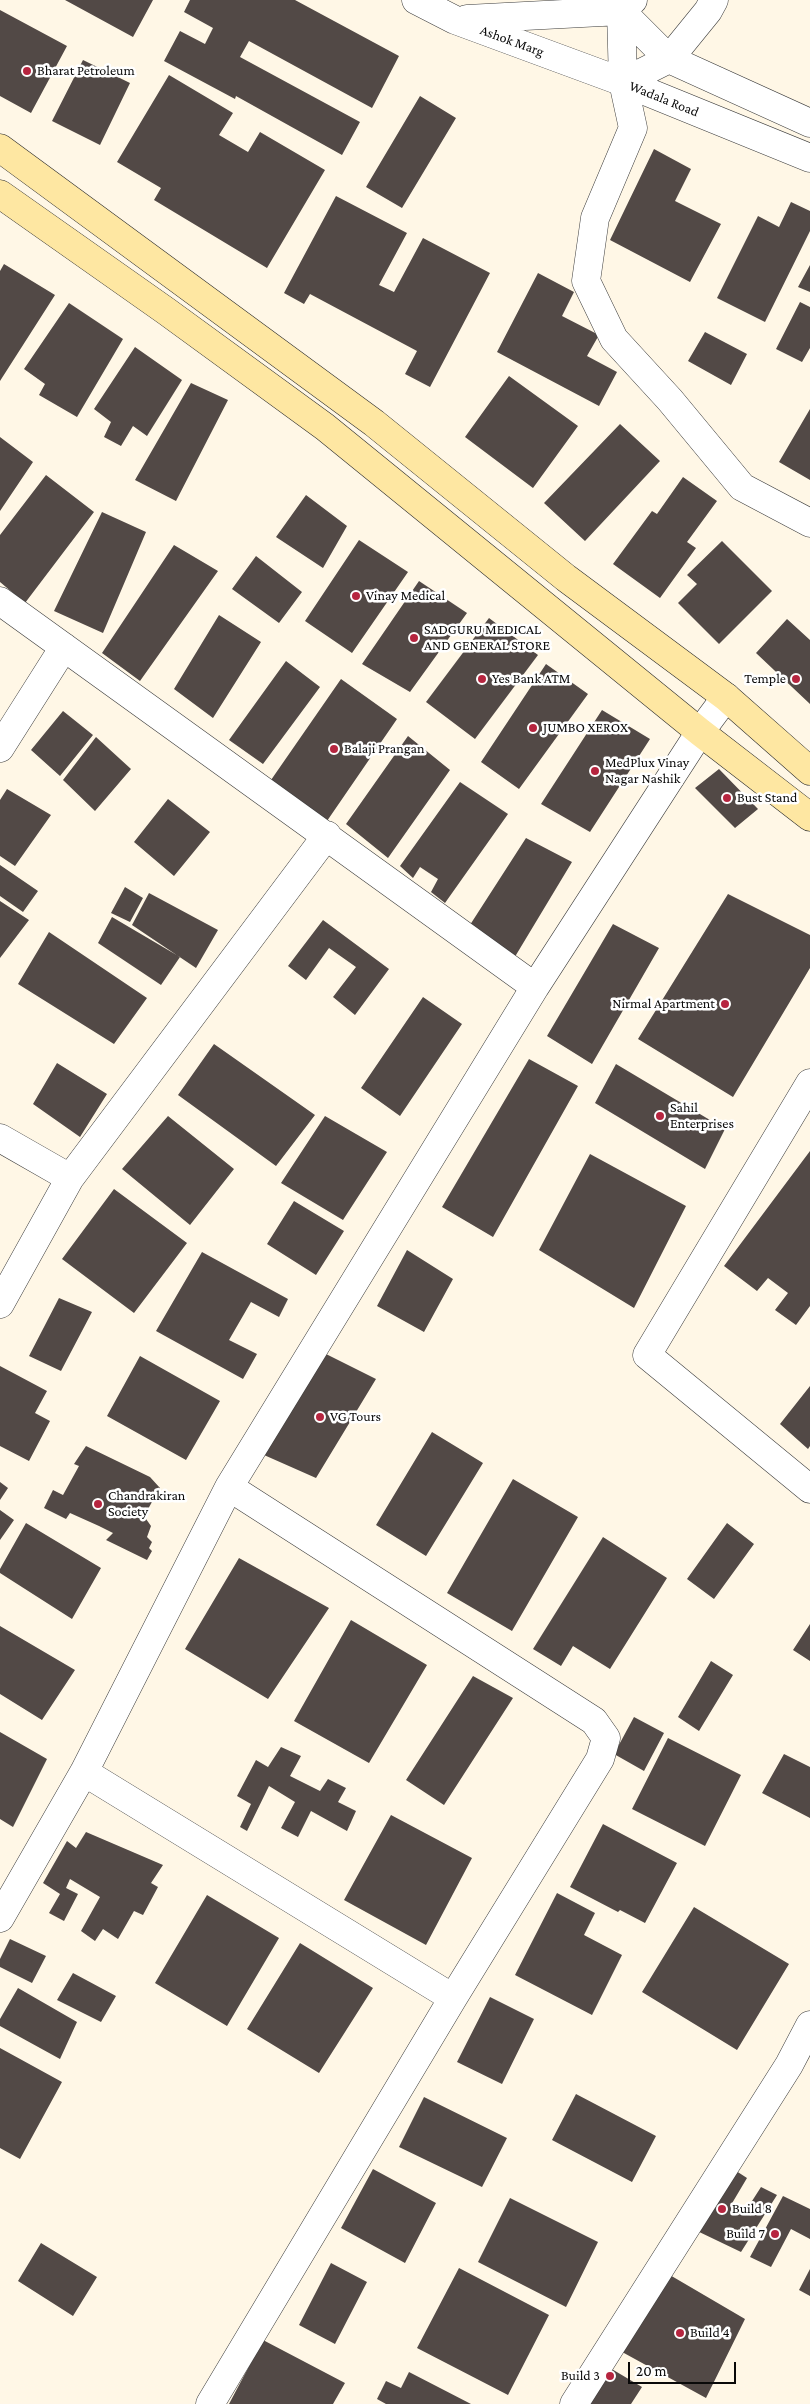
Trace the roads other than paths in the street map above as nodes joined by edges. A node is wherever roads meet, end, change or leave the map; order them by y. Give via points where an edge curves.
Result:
1 (416, 0) edge
2 (714, 0) edge
3 (627, 6) edge
4 (455, 20) junction
5 (669, 59) junction
6 (622, 82) junction
7 (810, 123) edge
8 (0, 148) edge
9 (810, 158) edge
10 (0, 194) edge
11 (810, 523) edge
12 (0, 601) edge
13 (64, 647) junction
14 (726, 697) junction
15 (700, 732) junction
16 (0, 748) edge
17 (810, 771) edge
18 (810, 817) edge
19 (327, 835) junction
20 (536, 987) junction
21 (810, 1082) edge
22 (0, 1138) edge
23 (70, 1178) junction
24 (0, 1304) edge
25 (229, 1488) junction
26 (810, 1489) edge
27 (84, 1772) junction
28 (0, 1918) edge
29 (453, 1998) junction
30 (810, 2025) edge
31 (210, 2404) edge
32 (574, 2404) edge

1 - 4 street
2 - 5 street
3 - 4 street, Ashok Marg
3 - 5 street
3 - 6 street, Wadala Road
4 - 6 street, Ashok Marg
5 - 6 street
5 - 7 street
6 - 9 street, Wadala Road
6 - 11 street via 633,128 595,218 586,281 614,339 742,487
8 - 14 main road via 374,423 566,578
10 - 15 main road via 325,427
12 - 13 street
13 - 16 street
13 - 19 street
14 - 15 street
14 - 17 main road
15 - 18 main road
15 - 20 street
19 - 20 street
19 - 23 street
20 - 25 street
21 - 26 street via 647,1355
22 - 23 street
23 - 24 street
25 - 27 street
25 - 29 street via 594,1721 606,1738 600,1759
27 - 28 street
27 - 29 street
29 - 31 street
30 - 32 street via 789,2065

